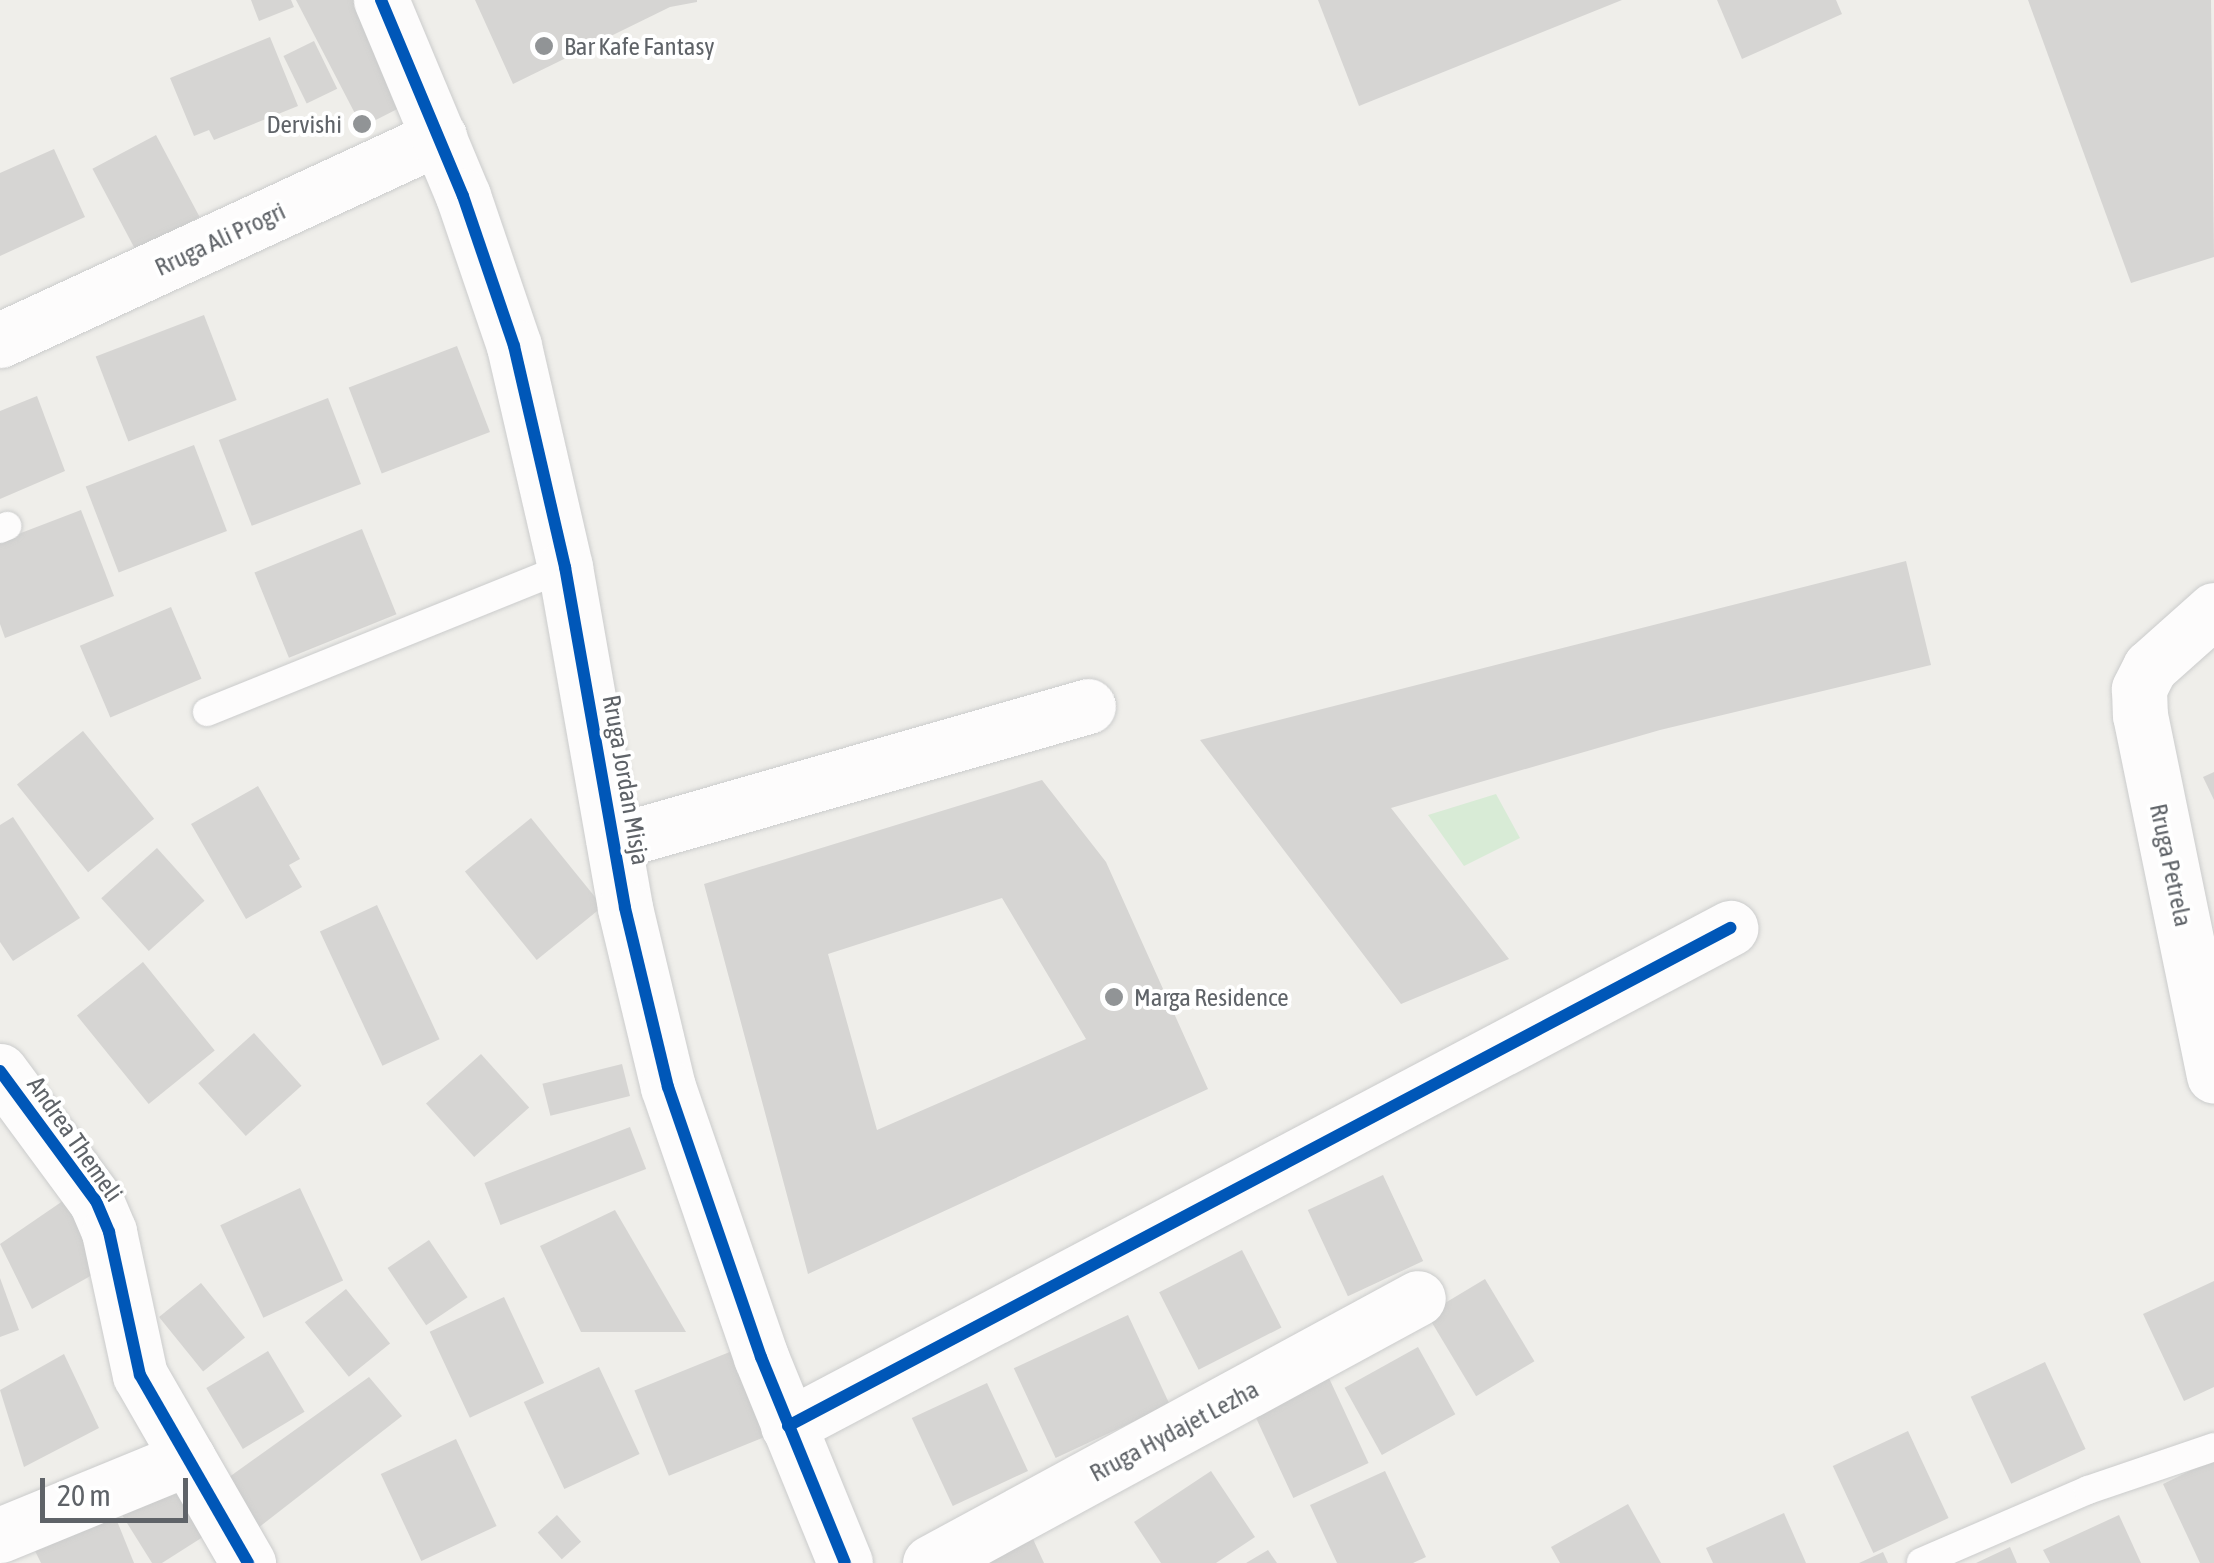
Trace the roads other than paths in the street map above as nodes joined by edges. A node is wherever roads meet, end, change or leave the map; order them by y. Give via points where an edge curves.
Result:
1 (381, 0) edge
2 (439, 137) junction
3 (0, 340) edge
4 (565, 567) junction
5 (2214, 610) edge
6 (1088, 706) dead end
7 (207, 712) dead end
8 (614, 842) junction
9 (1730, 928) dead end
10 (2212, 1047) edge
11 (0, 1071) edge
12 (1418, 1298) dead end
13 (788, 1426) junction
14 (2214, 1446) edge
15 (188, 1458) junction
16 (0, 1536) edge
17 (1921, 1562) edge
18 (248, 1563) edge
19 (846, 1563) edge
20 (930, 1563) edge

1 - 2 street, Rruga Jordan Misja
2 - 3 street, Rruga Ali Progri
2 - 4 street, Rruga Jordan Misja via 514,346
4 - 7 lane
4 - 8 street, Rruga Jordan Misja
5 - 10 street, Rruga Petrela via 2150,667 2139,688
6 - 8 street
8 - 13 street, Rruga Jordan Misja via 668,1087
9 - 13 street
11 - 15 street, Andrea Themeli via 96,1200 140,1375
12 - 20 street, Rruga Hydajet Lezha
13 - 19 street, Rruga Jordan Misja
14 - 17 lane via 2088,1490
15 - 16 street
15 - 18 street, Andrea Themeli

